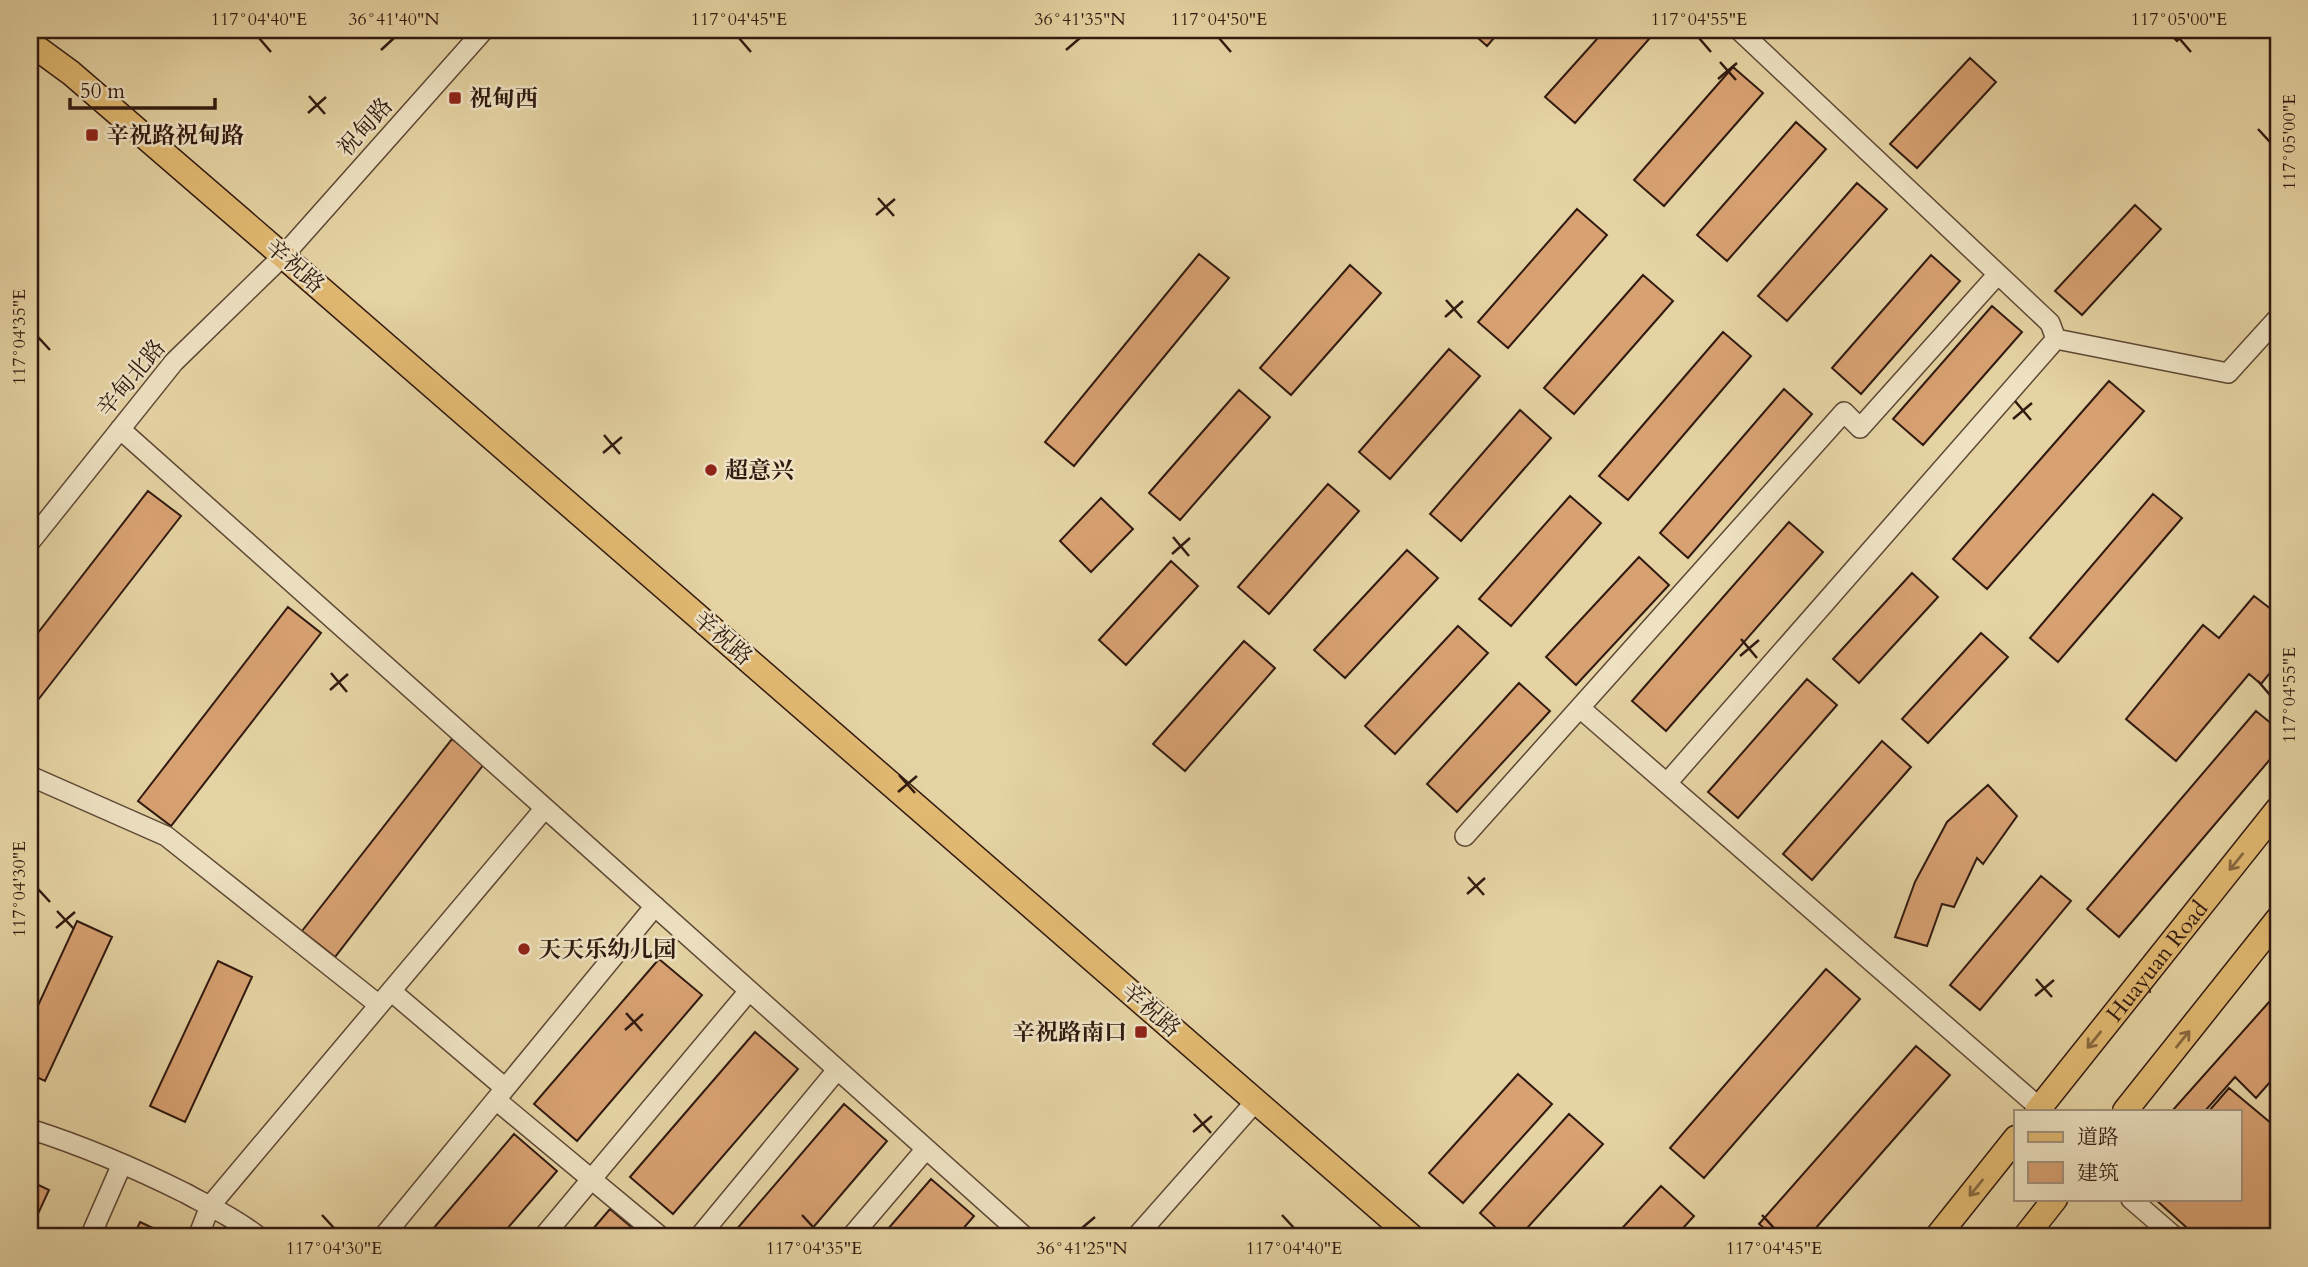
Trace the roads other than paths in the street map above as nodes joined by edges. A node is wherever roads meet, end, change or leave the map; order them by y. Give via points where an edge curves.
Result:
1 (484, 30) edge
2 (1739, 30) edge
3 (30, 43) edge
4 (283, 256) junction
5 (1998, 274) junction
6 (2278, 318) edge
7 (2056, 339) junction
8 (120, 429) junction
9 (30, 542) edge
10 (1580, 708) junction
11 (30, 776) edge
12 (1667, 783) junction
13 (545, 808) junction
14 (2278, 809) edge
15 (1465, 836) dead end
16 (655, 906) junction
17 (2278, 919) edge
18 (750, 991) junction
19 (385, 998) junction
20 (837, 1070) junction
21 (500, 1094) junction
22 (1256, 1101) junction
23 (2038, 1110) edge
24 (2126, 1110) edge
25 (30, 1129) edge
26 (2014, 1141) edge
27 (926, 1149) junction
28 (122, 1164) junction
29 (592, 1180) junction
30 (2054, 1200) edge
31 (2133, 1200) edge
32 (209, 1206) junction
33 (90, 1237) edge
34 (198, 1237) edge
35 (259, 1237) edge
36 (383, 1237) edge
37 (543, 1237) edge
38 (661, 1237) edge
39 (699, 1237) edge
40 (852, 1237) edge
41 (1025, 1237) edge
42 (1136, 1237) edge
43 (1412, 1237) edge
44 (1937, 1237) edge
45 (2025, 1237) edge
46 (2175, 1237) edge

1 - 4 street, 祝甸路
2 - 5 street
3 - 4 main road, 辛祝路
4 - 8 street, 辛甸北路 via 174,362
4 - 22 main road, 辛祝路
5 - 7 street via 2050,323
5 - 10 street via 1860,428 1844,412
6 - 7 street via 2228,373
7 - 12 street
8 - 9 street, 辛甸北路
8 - 13 street
10 - 12 street
10 - 15 street
11 - 19 street via 166,836
12 - 23 street
13 - 16 street
13 - 19 street
14 -> 23 main road, Huayuan Road
16 - 18 street
16 - 21 street
24 -> 17 main road
18 - 20 street
18 - 29 street
19 - 21 street
19 - 32 street
20 - 27 street
20 - 39 street
21 - 29 street
21 - 36 street
22 - 42 street
22 - 43 main road, 辛祝路
25 - 28 street
26 -> 44 main road
27 - 40 street
27 - 41 street
28 - 32 street
28 - 33 street
29 - 37 street
29 - 38 street
30 - 45 main road
31 - 46 street
32 - 34 street
32 - 35 street

